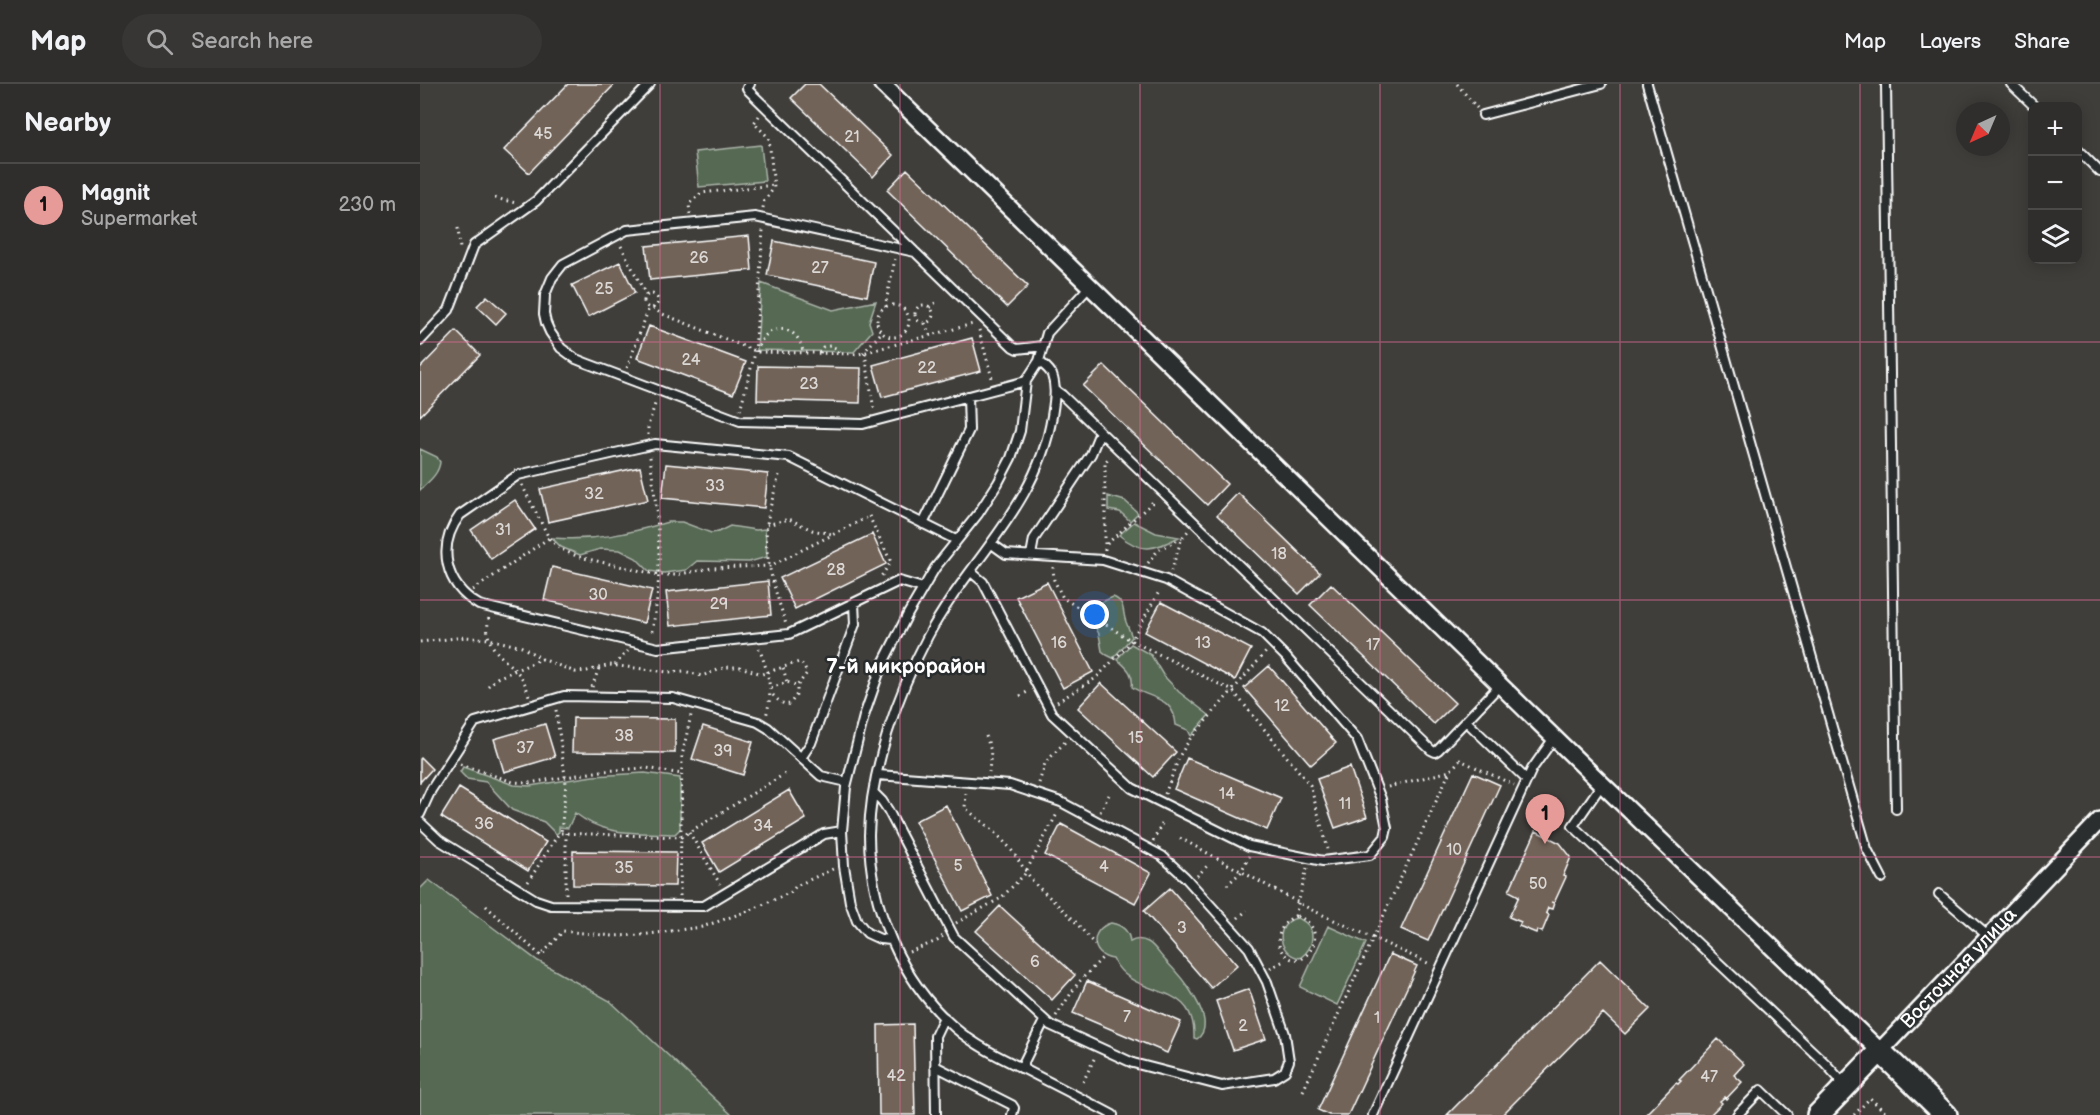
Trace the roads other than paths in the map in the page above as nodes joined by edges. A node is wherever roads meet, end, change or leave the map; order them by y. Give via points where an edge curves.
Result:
1 (650, 84) edge
2 (750, 84) edge
3 (882, 84) edge
4 (1601, 84) edge
5 (1647, 84) edge
6 (1886, 84) edge
7 (2011, 84) edge
8 (2030, 102) edge
9 (1483, 115) road end
10 (2082, 154) edge
11 (2100, 172) edge
12 (915, 252) junction
13 (1090, 286) junction
14 (420, 341) edge
15 (1043, 346) junction
16 (1039, 361) junction
17 (1026, 381) junction
18 (1055, 390) junction
19 (968, 396) junction
20 (1100, 432) junction
21 (923, 524) junction
22 (956, 540) junction
23 (992, 544) junction
24 (1031, 555) junction
25 (971, 572) junction
26 (923, 588) junction
27 (854, 603) junction
28 (1500, 685) junction
29 (1466, 721) junction
30 (1554, 738) junction
31 (801, 758) junction
32 (878, 775) junction
33 (1527, 780) junction
34 (847, 782) junction
35 (1602, 784) junction
36 (874, 793) junction
37 (1896, 809) dead end
38 (420, 814) edge
39 (2100, 820) edge
40 (420, 822) edge
41 (842, 831) junction
42 (1882, 878) dead end
43 (1939, 894) dead end
44 (1989, 937) junction
45 (891, 940) junction
46 (944, 1017) junction
47 (1047, 1023) junction
48 (1880, 1051) junction
49 (935, 1066) junction
50 (1021, 1068) junction
51 (1846, 1086) junction
52 (936, 1115) edge
53 (1012, 1115) edge
54 (1113, 1115) edge
55 (1373, 1115) edge
56 (1737, 1115) edge
57 (1787, 1115) edge
58 (1818, 1115) edge
59 (1946, 1115) edge

1 - 14 lane via 541,195 474,245 449,310
2 - 12 lane via 748,91
3 - 13 street
4 - 9 lane
5 - 42 lane via 1867,849
6 - 37 lane
7 - 8 lane
10 - 11 lane
12 - 15 lane via 1013,347
12 - 19 lane via 755,218 627,230 568,260 556,271 545,295 544,314 561,348 576,359 740,421 863,424
13 - 15 lane via 1051,327
13 - 28 street
15 - 16 lane
16 - 17 lane
16 - 18 lane via 1051,373
17 - 19 lane
17 - 22 lane via 1020,431 1011,458 978,514
18 - 20 lane
18 - 23 lane via 1044,450 1016,508
19 - 21 lane via 969,430
20 - 24 lane via 1090,454 1034,539
20 - 29 lane via 1431,750 1438,750
21 - 22 lane
21 - 27 lane via 789,457 655,444 517,475 460,515 446,543 447,564 455,584 470,599 491,609 658,648 789,634
22 - 26 lane
23 - 24 lane via 1006,554
23 - 25 lane
24 - 25 lane via 1103,560 1166,580 1262,633 1357,739 1381,799 1387,833 1373,852 1323,861 1255,847 1132,788 1052,714 983,582
25 - 32 lane via 944,608 912,667 894,711
26 - 27 lane via 899,581
26 - 34 lane via 881,667
27 - 31 lane via 855,624 811,743
28 - 29 lane
28 - 30 street
29 - 33 lane
30 - 33 lane
30 - 35 street
31 - 34 lane via 821,776
31 - 38 lane via 763,724 673,698 564,696 475,722
32 - 36 lane
32 - 47 lane via 1010,785 1061,802 1162,856 1249,948 1271,992 1289,1061 1280,1076 1222,1086 1133,1063
33 - 55 lane
34 - 41 lane
35 - 48 street
35 - 51 lane via 1573,826
36 - 45 lane via 870,852 875,889
36 - 47 lane via 884,804 954,937
39 - 44 street, Восточная улица
40 - 41 lane via 439,840 543,904 566,905 697,907 710,903 824,834
41 - 45 lane via 850,902 857,921 867,933
43 - 44 lane
44 - 48 street, Восточная улица
45 - 46 lane via 921,992
46 - 49 lane via 935,1033
46 - 50 lane via 972,1041
47 - 50 lane
48 - 51 main road, Восточная улица
48 - 59 main road
49 - 52 lane
49 - 53 lane via 1012,1105
50 - 54 lane
51 - 58 main road, Восточная улица
56 - 57 lane via 1761,1090

